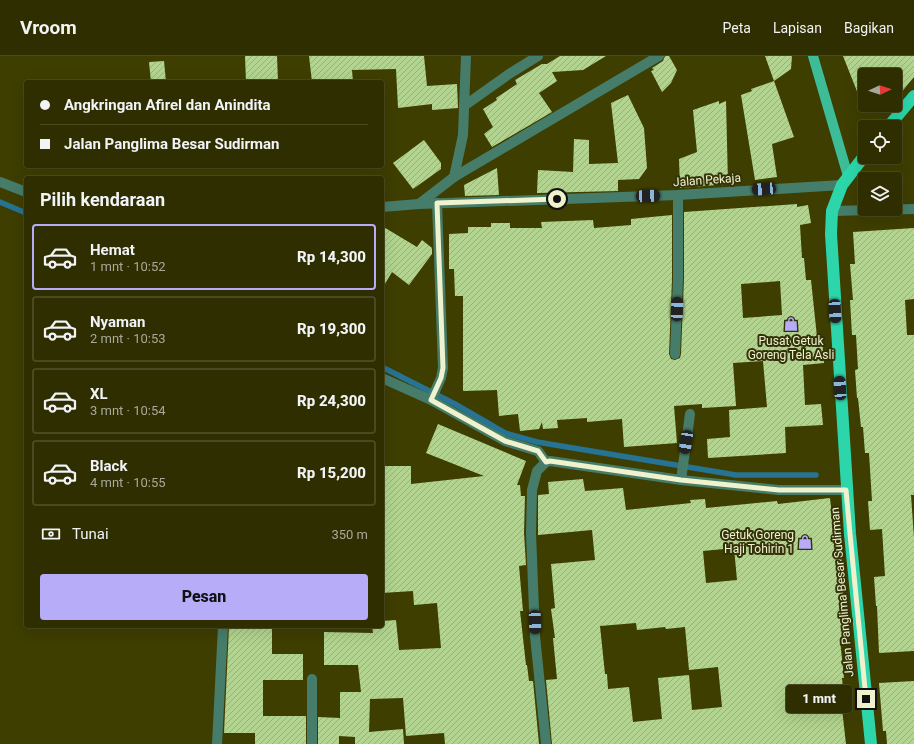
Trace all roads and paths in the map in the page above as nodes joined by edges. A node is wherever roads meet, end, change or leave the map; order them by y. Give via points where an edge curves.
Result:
1 (466, 56) edge
2 (538, 56) edge
3 (659, 56) edge
4 (814, 56) edge
5 (914, 96) edge
6 (464, 106) junction
7 (894, 120) edge
8 (858, 164) edge
9 (454, 177) junction
10 (845, 181) junction
11 (0, 182) edge
12 (24, 191) edge
13 (678, 195) junction
14 (437, 203) junction
15 (419, 204) junction
16 (384, 207) edge
17 (914, 209) edge
18 (832, 211) junction
19 (676, 354) dead end
20 (384, 379) edge
21 (431, 399) junction
22 (690, 414) dead end
23 (546, 462) junction
24 (682, 477) junction
25 (846, 490) junction
26 (223, 628) edge
27 (312, 679) dead end
28 (217, 744) edge
29 (312, 744) edge
30 (546, 744) edge
31 (871, 744) edge

1 - 6 street
2 - 6 street
3 - 9 street
4 - 10 main road
5 - 7 highway
6 - 9 street via 464,135
8 - 10 highway, Jalan Panglima Besar Sudirman
9 - 15 street
10 - 13 street, Jalan Pekaja
10 - 18 highway, Jalan Panglima Besar Sudirman
11 - 12 street
13 - 14 street, Jalan Pekaja
13 - 19 street
14 - 15 street, Jalan Pekaja
14 - 21 street via 443,368
15 - 16 street, Jalan Pekaja
17 - 18 street
18 - 25 highway, Jalan Panglima Besar Sudirman via 831,249
20 - 21 street
21 - 23 street via 505,441 538,451
22 - 24 street
23 - 24 street
23 - 30 street via 537,471 532,490 532,533 535,636
24 - 25 street via 779,490
25 - 31 highway, Jalan Panglima Besar Sudirman
26 - 28 street
27 - 29 street

